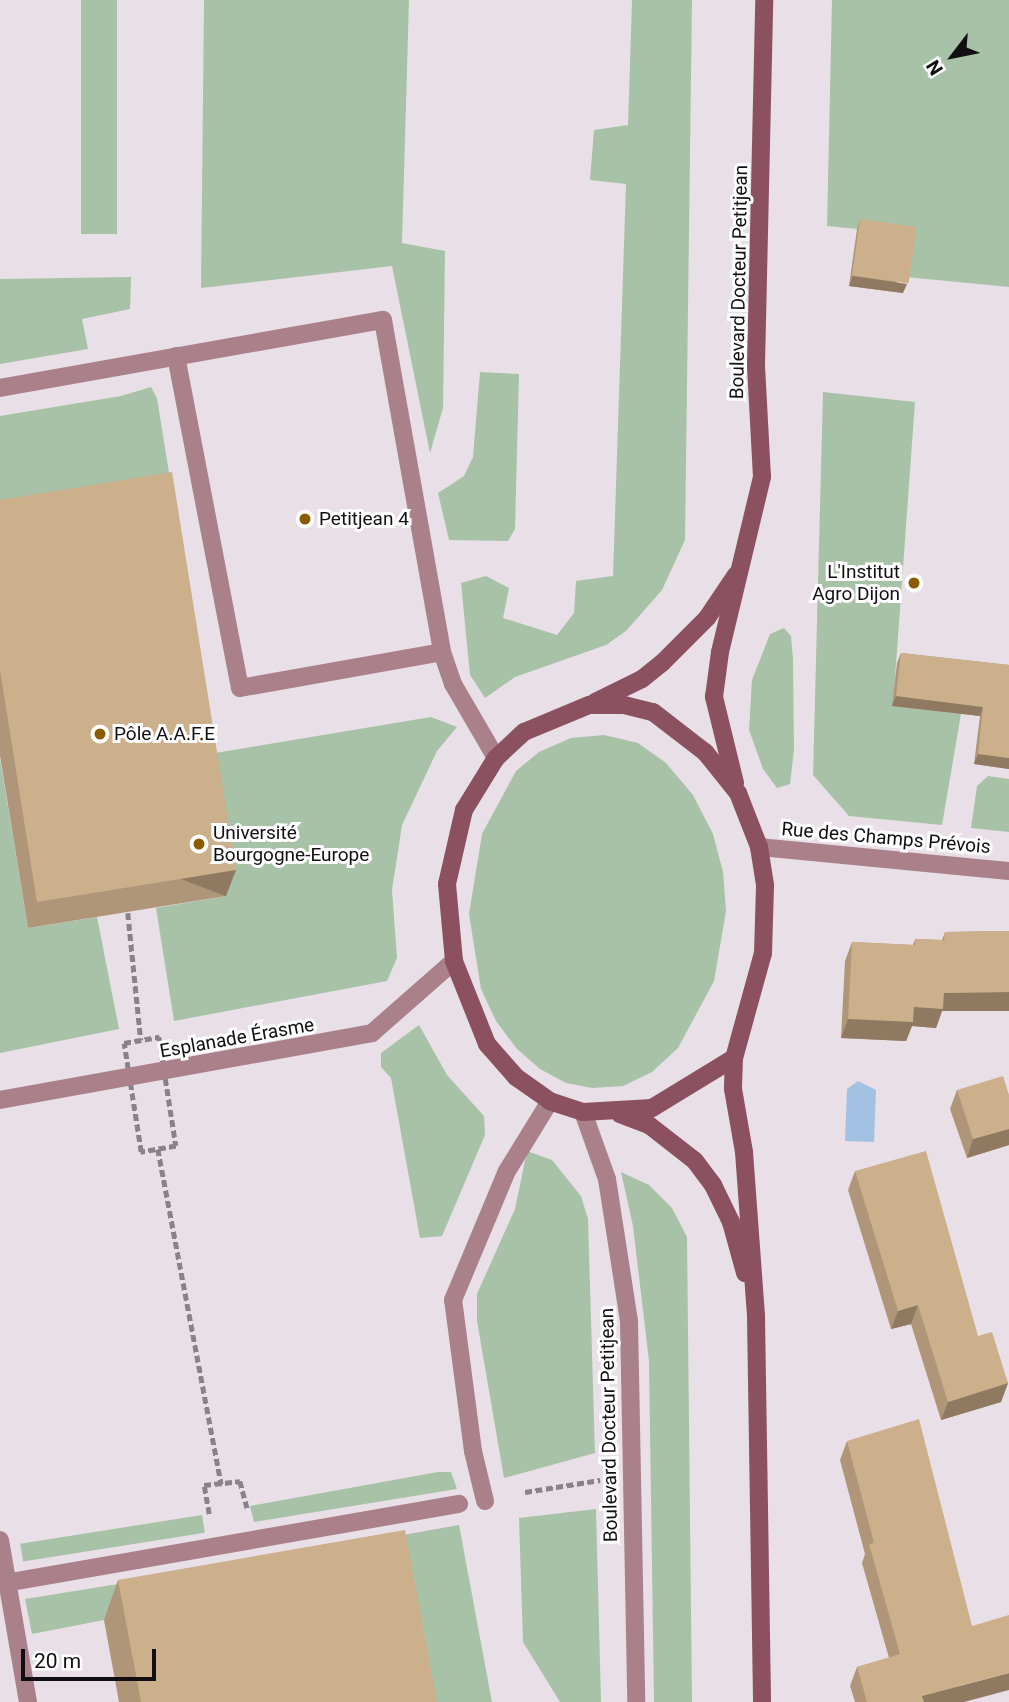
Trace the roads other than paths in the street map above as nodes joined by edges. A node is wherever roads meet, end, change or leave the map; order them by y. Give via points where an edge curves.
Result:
1 (764, 0) edge
2 (176, 355) junction
3 (0, 388) edge
4 (745, 562) junction
5 (442, 652) junction
6 (589, 705) junction
7 (496, 758) junction
8 (738, 793) junction
9 (759, 847) junction
10 (1009, 871) edge
11 (454, 961) junction
12 (734, 1058) junction
13 (0, 1100) edge
14 (550, 1101) junction
15 (583, 1112) junction
16 (617, 1113) junction
17 (756, 1317) junction
18 (485, 1501) dead end
19 (459, 1504) dead end
20 (0, 1540) edge
21 (4, 1584) edge
22 (28, 1702) edge
23 (636, 1702) edge
24 (762, 1702) edge

1 - 4 main road, Boulevard Docteur Petitjean via 757,365 762,477
2 - 3 street
2 - 5 street via 240,688
2 - 5 street via 383,320
4 - 6 main road, Boulevard Docteur Petitjean via 707,618 669,657 642,679
4 - 8 main road, Boulevard Docteur Petitjean via 720,652 714,697
5 - 7 street via 453,684
6 - 7 main road, Boulevard Docteur Petitjean via 524,732
6 - 8 main road via 624,705 653,712 705,752
7 - 11 main road, Boulevard Docteur Petitjean via 464,810 453,848 447,884
8 - 9 main road
9 - 10 street, Rue des Champs Prévois
9 - 12 main road via 765,886 764,953
11 - 13 street, Esplanade Érasme via 372,1033
11 - 14 main road, Boulevard Docteur Petitjean via 488,1044 516,1077
12 - 16 main road via 652,1108
12 - 17 main road
14 - 15 main road, Boulevard Docteur Petitjean
14 - 18 street via 507,1171 453,1300 473,1451
15 - 16 main road, Boulevard Docteur Petitjean
15 - 23 street, Boulevard Docteur Petitjean via 607,1179 629,1321
16 - 17 main road via 649,1125 670,1140 713,1185 731,1222
17 - 24 main road
19 - 21 street
20 - 21 street
21 - 22 street

